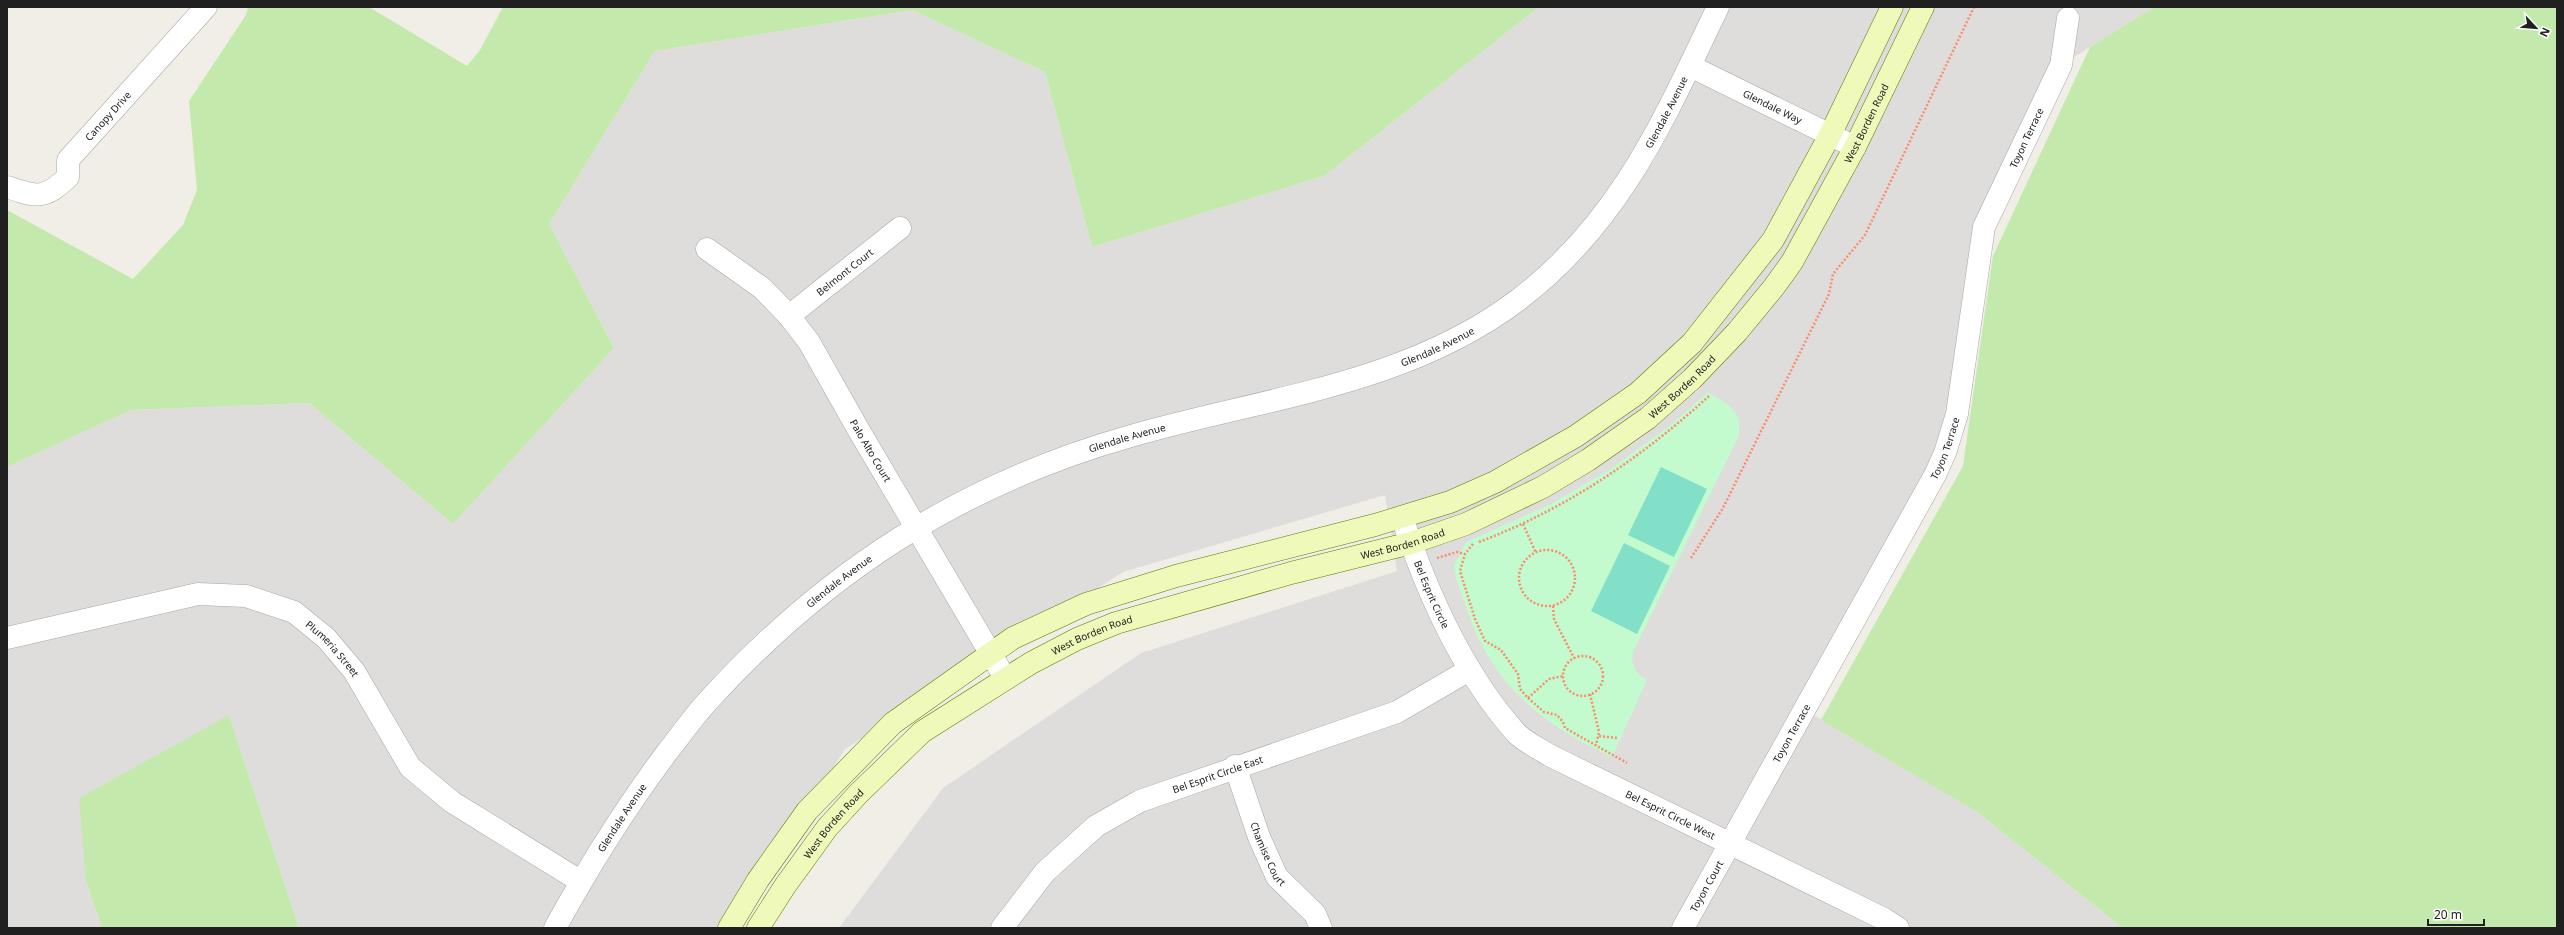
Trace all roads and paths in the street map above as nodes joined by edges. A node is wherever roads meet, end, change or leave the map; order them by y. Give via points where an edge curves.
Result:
1 (206, 7) edge
2 (1718, 7) edge
3 (1892, 7) edge
4 (1922, 7) edge
5 (1974, 7) edge
6 (2068, 18) dead end
7 (1690, 66) junction
8 (1830, 135) junction
9 (1855, 147) junction
10 (7, 187) edge
11 (900, 228) dead end
12 (707, 249) dead end
13 (789, 316) junction
14 (1710, 396) dead end
15 (1402, 517) junction
16 (1522, 524) junction
17 (916, 527) junction
18 (1411, 543) junction
19 (1536, 553) junction
20 (1691, 558) dead end
21 (1553, 606) junction
22 (7, 638) edge
23 (990, 652) junction
24 (1574, 658) junction
25 (1468, 670) junction
26 (1563, 676) junction
27 (1006, 678) junction
28 (1590, 694) junction
29 (1528, 698) junction
30 (1599, 736) junction
31 (1617, 738) dead end
32 (1596, 745) junction
33 (1627, 764) dead end
34 (1236, 766) junction
35 (1730, 844) junction
36 (580, 881) junction
37 (555, 928) edge
38 (729, 928) edge
39 (758, 928) edge
40 (1002, 928) edge
41 (1321, 928) edge
42 (1683, 928) edge
43 (1898, 928) edge

1 - 10 street, Canopy Drive via 68,160 68,178 55,190 34,196
2 - 7 street, Glendale Avenue
3 - 8 main road
4 - 9 main road, West Borden Road
5 - 20 path via 1865,235 1834,274 1829,294 1723,508
6 - 35 street, Toyon Terrace via 2061,65 1984,227 1957,414 1945,453
7 - 8 street, Glendale Way
7 - 17 street, Glendale Avenue via 1638,167 1593,228 1562,264 1517,301 1471,331 1420,357 1370,374 1130,436 1060,458 943,511
8 - 9 street, Glendale Way
8 - 15 main road via 1773,240 1692,344 1638,393 1576,436 1495,482 1450,502
9 - 18 main road, West Borden Road via 1818,218 1774,287 1738,332 1692,379 1648,418 1588,460 1543,487 1466,524
11 - 13 street, Belmont Court
12 - 13 street, Palo Alto Court via 762,288
13 - 17 street, Palo Alto Court via 809,342
14 - 16 path via 1648,449 1606,478
15 - 18 street, Bel Esprit Circle
15 - 23 main road via 1176,576 1086,604 1013,638
16 - 19 path
16 - 29 path via 1473,544 1468,548 1460,568 1485,641 1501,650 1518,674 1520,689
17 - 23 street, Palo Alto Court
17 - 36 street, Glendale Avenue via 874,554 797,612 705,703 632,798
18 - 25 street, Bel Esprit Circle
18 - 27 main road, West Borden Road via 1291,573 1116,623 1077,639
19 - 21 path via 1521,566 1520,588 1532,602
19 - 21 path via 1556,552 1567,559 1573,570 1574,582 1571,593
21 - 24 path via 1554,619
22 - 36 street, Plumeria Street via 198,594 246,596 294,612 326,638 354,672 410,767 452,802
23 - 27 street, Palo Alto Court
23 - 38 main road via 892,723 807,811 758,880
24 - 26 path via 1566,665
24 - 28 path via 1589,658 1600,668 1601,684
25 - 34 street, Bel Esprit Circle East via 1397,712
25 - 35 street, Bel Esprit Circle West via 1517,734 1549,755
26 - 28 path via 1565,685 1572,693 1581,696
26 - 29 path via 1549,679
27 - 39 main road, West Borden Road via 922,732 858,794 827,828 784,886
28 - 30 path
29 - 32 path via 1544,712 1557,715 1565,728
30 - 31 path
30 - 32 path
32 - 33 path
34 - 40 street, Bel Esprit Circle East via 1140,801 1096,826 1045,872
34 - 41 street, Chamise Court via 1259,837 1277,877 1315,914
35 - 42 street, Toyon Court
35 - 43 street, Bel Esprit Circle West
36 - 37 street, Glendale Avenue

